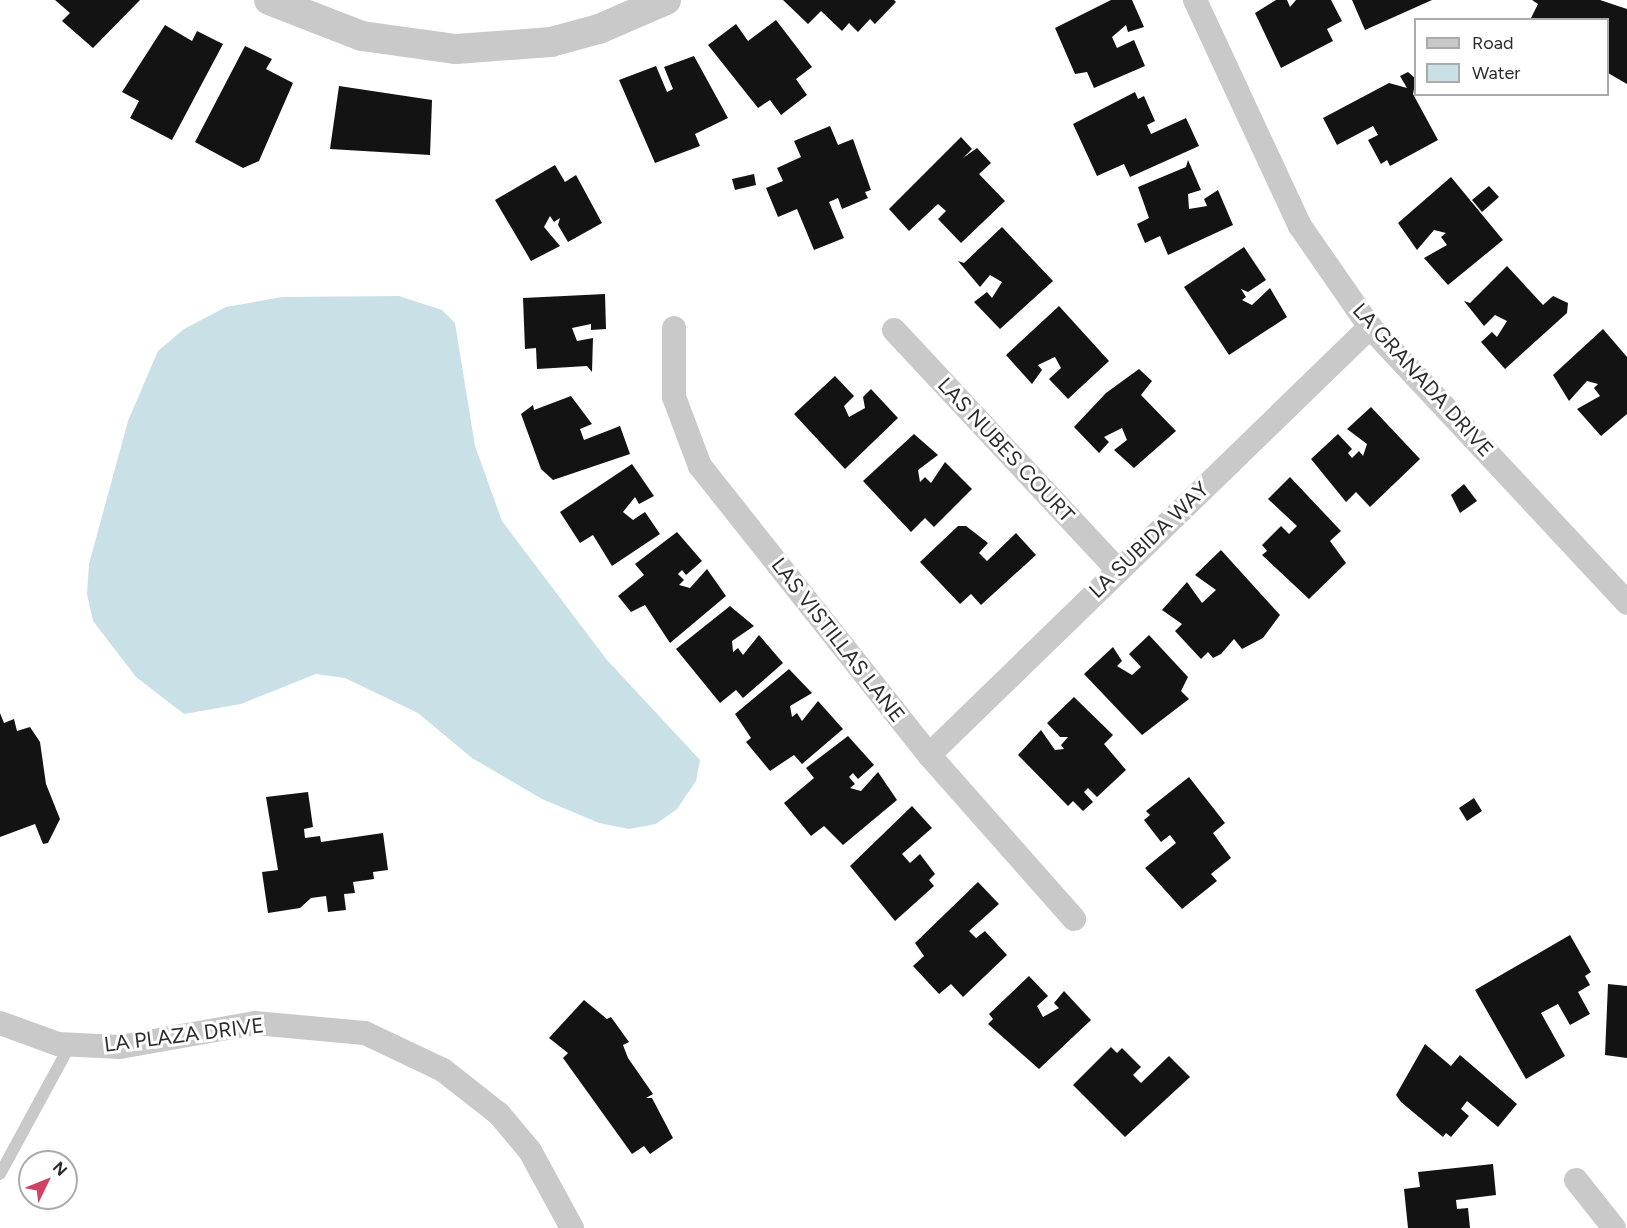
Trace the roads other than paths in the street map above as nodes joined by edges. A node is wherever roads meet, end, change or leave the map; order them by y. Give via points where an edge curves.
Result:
1 (269, 0) edge
2 (666, 0) edge
3 (1195, 0) edge
4 (1370, 327) junction
5 (674, 328) dead end
6 (894, 330) dead end
7 (1118, 570) junction
8 (1627, 603) edge
9 (929, 755) junction
10 (1074, 919) dead end
11 (0, 1023) edge
12 (70, 1045) junction
13 (0, 1174) edge
14 (1575, 1180) dead end
15 (572, 1228) edge
16 (1614, 1228) edge

1 - 2 street via 362,36 456,50 550,42 599,29
3 - 4 street, LA GRANADA DRIVE via 1300,226
4 - 7 street, LA SUBIDA WAY
4 - 8 street, LA GRANADA DRIVE
5 - 9 street, LAS VISTILLAS LANE via 674,397 700,466
6 - 7 street, LAS NUBES COURT
7 - 9 street, LA SUBIDA WAY
9 - 10 street, LAS VISTILLAS LANE
11 - 12 street, LA PLAZA DRIVE
12 - 13 lane
12 - 15 street, LA PLAZA DRIVE via 120,1047 255,1023 365,1033 443,1070 499,1114 530,1151
14 - 16 street

